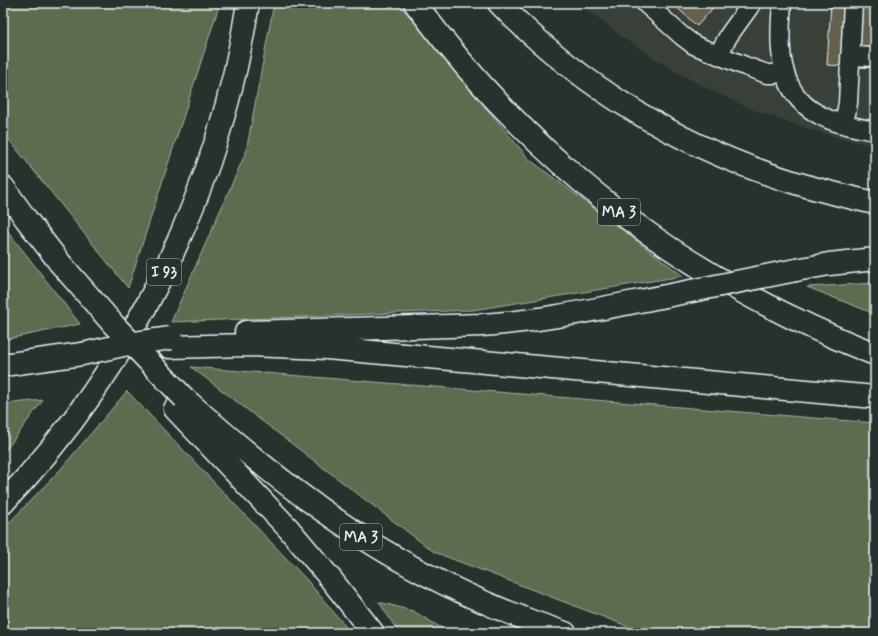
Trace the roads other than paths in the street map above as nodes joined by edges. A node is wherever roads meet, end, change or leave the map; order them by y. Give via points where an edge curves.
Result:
1 (248, 3) edge
2 (415, 3) edge
3 (499, 3) edge
4 (645, 3) edge
5 (752, 3) edge
6 (782, 3) edge
7 (853, 3) edge
8 (718, 55) junction
9 (850, 56) junction
10 (875, 57) edge
11 (784, 70) junction
12 (844, 124) junction
13 (875, 131) edge
14 (3, 187) edge
15 (875, 203) edge
16 (875, 259) edge
17 (170, 342) junction
18 (875, 354) edge
19 (3, 365) edge
20 (875, 397) edge
21 (180, 403) junction
22 (3, 503) edge
23 (372, 633) edge
24 (565, 633) edge

1 - 22 highway, I 93 via 237,64 219,131 196,197 167,265 99,384 58,440
2 - 18 highway, MA 3 via 467,69 523,129 625,217 740,291 794,319
3 - 15 highway via 574,70 658,125 730,160 819,190
4 - 8 street via 688,41
5 - 8 street via 729,34
6 - 11 street via 780,51
7 - 9 street
8 - 11 street via 767,74
9 - 10 street
9 - 12 street via 848,103
11 - 12 street via 790,86 804,104 817,114
12 - 13 street
14 - 21 highway, MA 3, bridge via 60,263
16 - 17 highway, bridge via 796,270 563,316 514,322 282,330
17 - 19 highway, bridge
17 - 20 highway via 348,350
21 - 23 highway via 330,578
21 - 24 highway, MA 3 via 357,534 453,588

